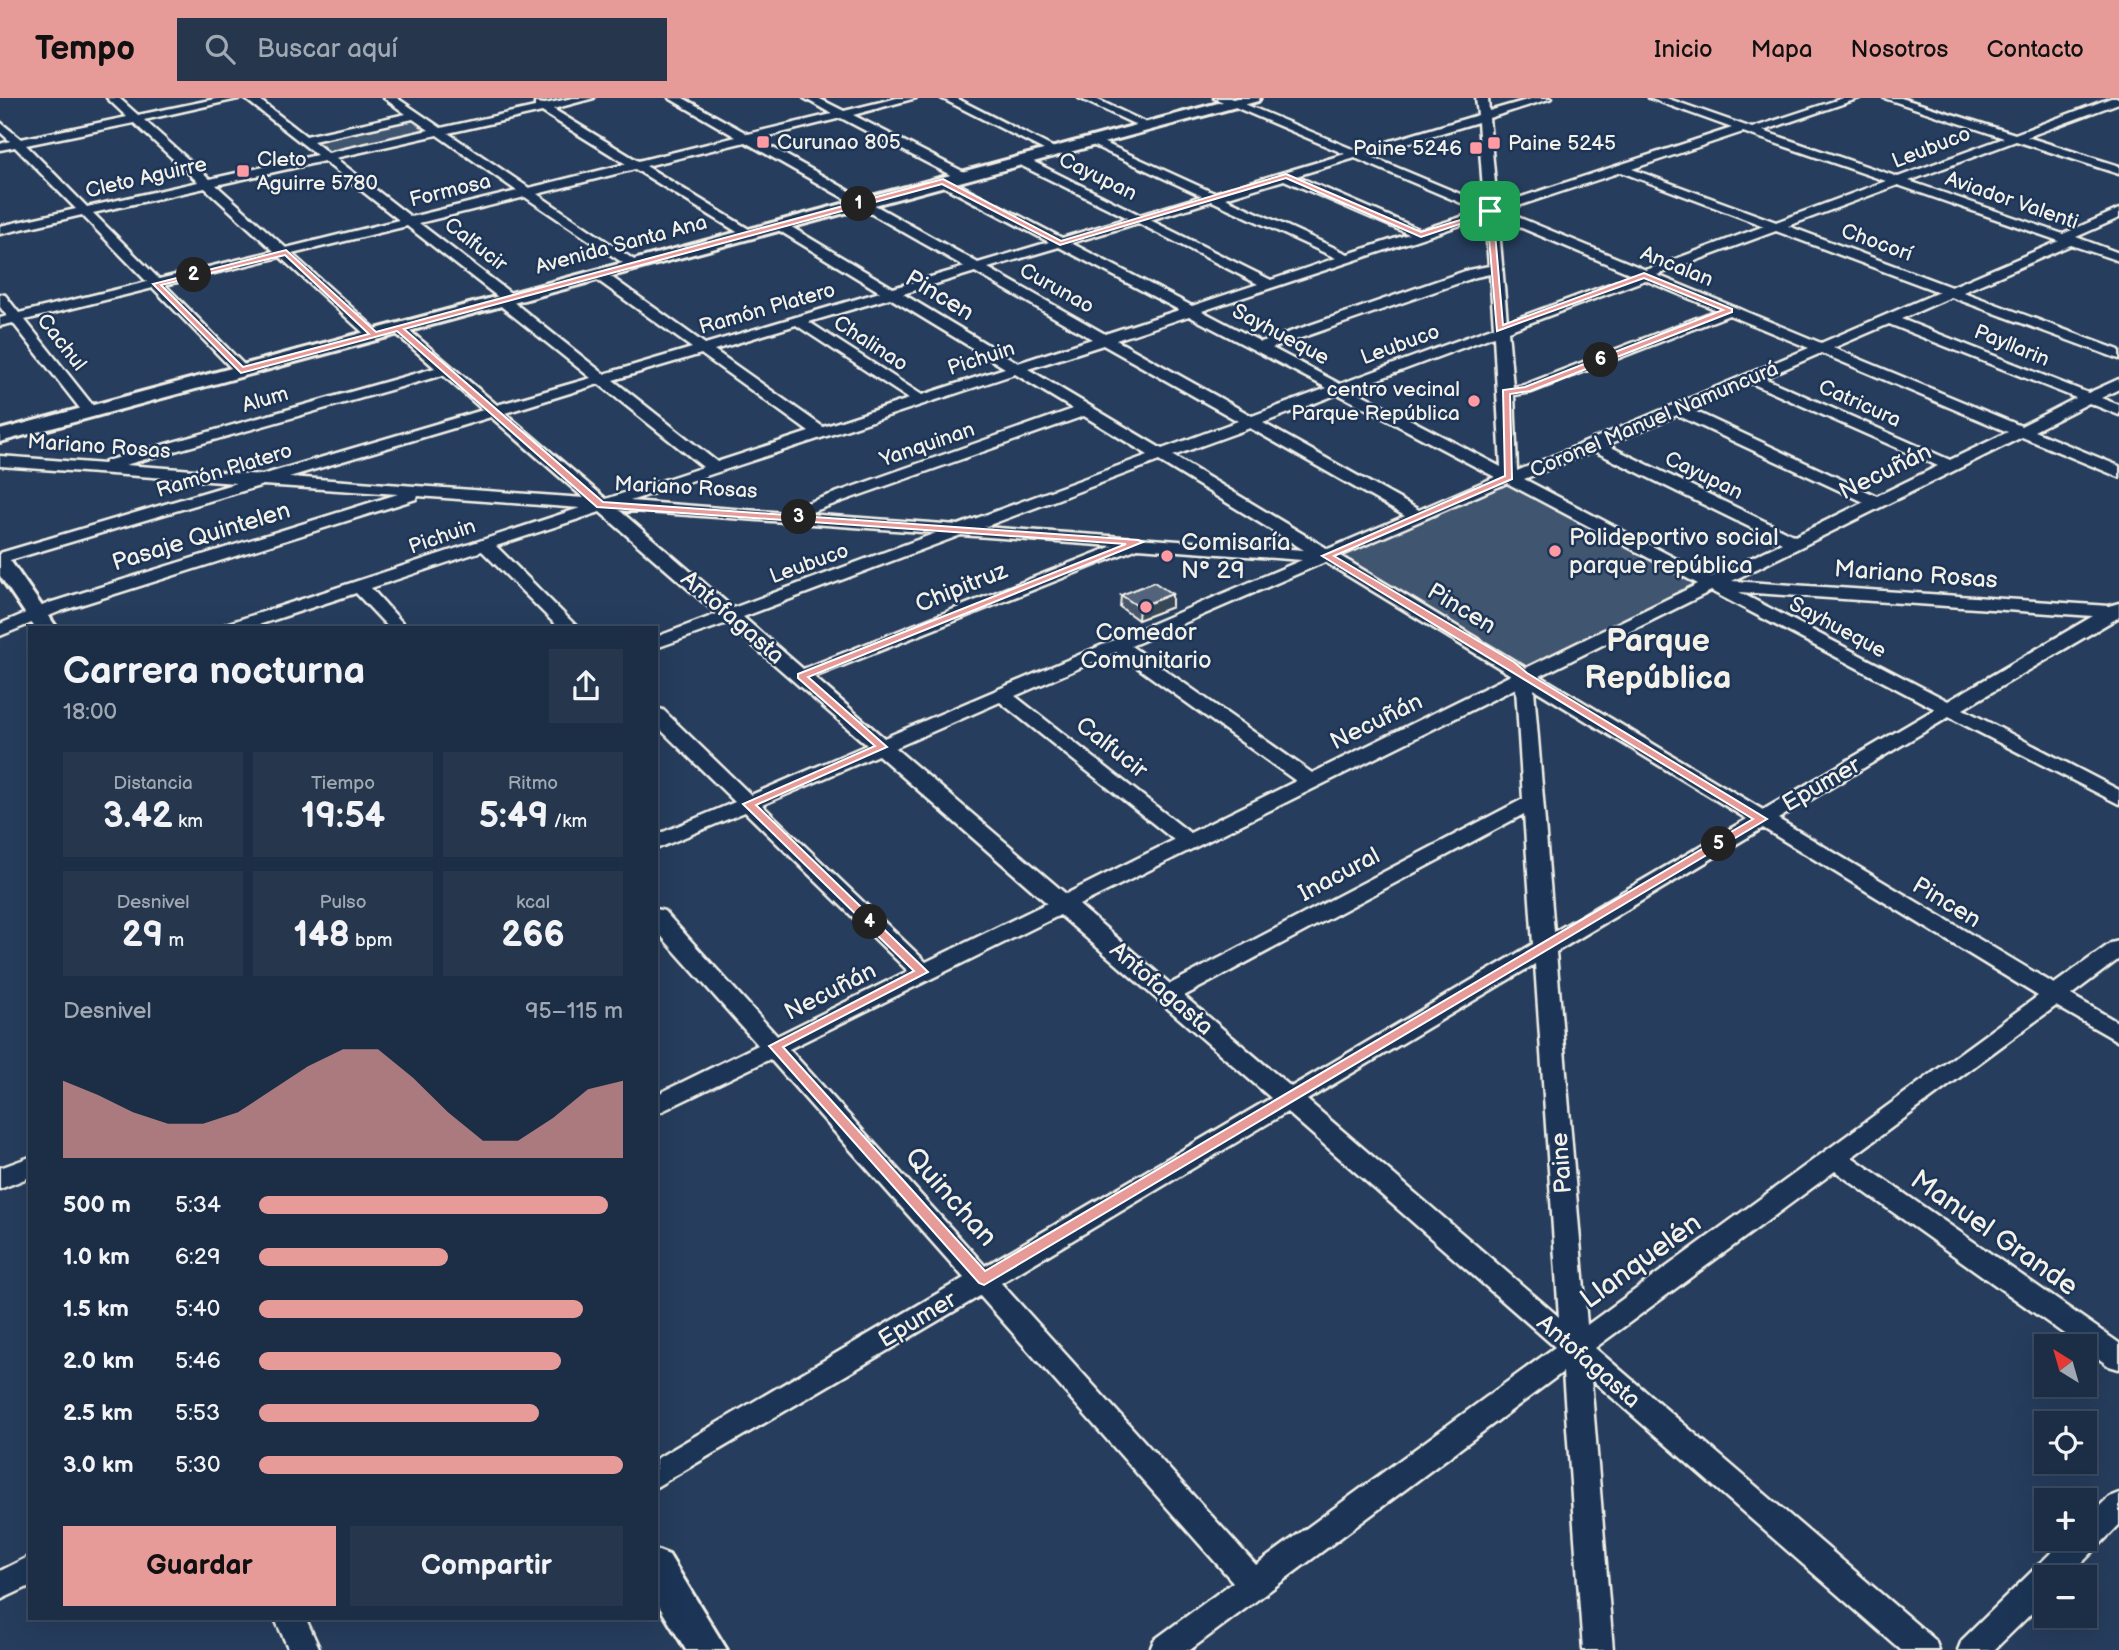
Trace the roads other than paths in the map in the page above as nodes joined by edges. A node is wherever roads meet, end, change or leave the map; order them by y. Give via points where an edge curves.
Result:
1 (113, 98) edge
2 (236, 98) edge
3 (250, 98) edge
4 (390, 98) edge
5 (528, 98) edge
6 (588, 98) edge
7 (675, 98) edge
8 (810, 98) edge
9 (910, 98) edge
10 (947, 98) edge
11 (1085, 98) edge
12 (1253, 98) edge
13 (1482, 98) edge
14 (1546, 98) edge
15 (1655, 98) edge
16 (1854, 98) edge
17 (1889, 98) edge
18 (2119, 99) edge
19 (1226, 101) edge
20 (544, 108) junction
21 (843, 114) junction
22 (416, 115) junction
23 (1483, 117) junction
24 (136, 119) junction
25 (0, 125) edge
26 (1149, 127) junction
27 (1748, 130) junction
28 (441, 131) junction
29 (748, 138) junction
30 (2015, 138) junction
31 (304, 140) junction
32 (1094, 142) junction
33 (18, 143) junction
34 (0, 147) edge
35 (1056, 152) junction
36 (1354, 155) junction
37 (326, 157) junction
38 (1022, 161) junction
39 (637, 166) junction
40 (1620, 168) junction
41 (2119, 170) edge
42 (962, 176) junction
43 (1286, 176) junction
44 (943, 181) junction
45 (1899, 182) junction
46 (208, 183) junction
47 (528, 192) junction
48 (1213, 198) junction
49 (862, 203) junction
50 (85, 211) junction
51 (1490, 211) junction
52 (2119, 213) edge
53 (1138, 219) junction
54 (410, 222) junction
55 (779, 225) junction
56 (1776, 227) junction
57 (0, 230) edge
58 (747, 234) junction
59 (1421, 234) junction
60 (2068, 239) junction
61 (1060, 243) junction
62 (286, 252) junction
63 (2119, 257) edge
64 (1348, 258) junction
65 (632, 265) junction
66 (977, 267) junction
67 (1496, 270) junction
68 (598, 274) junction
69 (1644, 275) junction
70 (156, 284) junction
71 (1269, 284) junction
72 (1951, 292) junction
73 (890, 294) junction
74 (0, 298) edge
75 (505, 299) junction
76 (1189, 310) junction
77 (1729, 310) junction
78 (16, 318) junction
79 (1889, 320) junction
80 (799, 321) junction
81 (0, 322) edge
82 (398, 328) junction
83 (1500, 329) junction
84 (374, 335) junction
85 (1104, 339) junction
86 (1260, 347) junction
87 (1820, 348) junction
88 (703, 349) junction
89 (2119, 355) edge
90 (1015, 369) junction
91 (241, 370) junction
92 (444, 370) junction
93 (1752, 378) junction
94 (601, 379) junction
95 (2119, 383) edge
96 (1339, 389) junction
97 (1506, 392) junction
98 (2088, 398) junction
99 (919, 400) junction
100 (1677, 409) junction
101 (2119, 410) edge
102 (492, 411) junction
103 (1083, 411) junction
104 (90, 412) junction
105 (1252, 422) junction
106 (2021, 431) junction
107 (821, 433) junction
108 (0, 436) edge
109 (1595, 444) junction
110 (1160, 456) junction
111 (0, 461) edge
112 (1951, 466) junction
113 (714, 468) junction
114 (97, 469) junction
115 (2119, 471) edge
116 (1509, 477) junction
117 (259, 481) junction
118 (419, 492) junction
119 (1876, 502) junction
120 (600, 505) junction
121 (785, 516) junction
122 (1418, 516) junction
123 (958, 530) junction
124 (1138, 542) junction
125 (1794, 542) junction
126 (484, 544) junction
127 (1326, 556) junction
128 (0, 559) edge
129 (1710, 584) junction
130 (360, 586) junction
131 (2117, 611) edge
132 (731, 615) junction
133 (42, 622) edge
134 (238, 626) edge
135 (396, 626) edge
136 (567, 626) edge
137 (0, 631) edge
138 (658, 642) edge
139 (1119, 646) junction
140 (801, 676) junction
141 (1524, 676) junction
142 (1003, 695) junction
143 (1951, 710) junction
144 (658, 715) edge
145 (882, 747) junction
146 (1310, 780) junction
147 (2119, 798) edge
148 (1534, 801) junction
149 (749, 804) junction
150 (1761, 819) junction
151 (1188, 841) junction
152 (658, 842) edge
153 (1064, 903) junction
154 (658, 918) edge
155 (1546, 948) junction
156 (2119, 948) edge
157 (922, 972) junction
158 (1169, 994) junction
159 (2054, 995) junction
160 (2119, 1034) edge
161 (775, 1046) junction
162 (1287, 1100) junction
163 (658, 1104) edge
164 (1835, 1158) junction
165 (28, 1167) edge
166 (0, 1178) edge
167 (984, 1279) junction
168 (1574, 1347) junction
169 (2119, 1359) edge
170 (658, 1473) edge
171 (2119, 1506) edge
172 (2058, 1565) edge
173 (658, 1570) edge
174 (28, 1571) edge
175 (1254, 1584) junction
176 (0, 1586) edge
177 (2034, 1589) edge
178 (290, 1620) edge
179 (304, 1650) edge
180 (708, 1650) edge
181 (1166, 1650) edge
182 (1598, 1650) edge
183 (1924, 1650) edge
184 (1973, 1650) edge

1 - 24 street
2 - 24 street
3 - 31 street, Calfucir
4 - 22 street
5 - 20 street
6 - 20 street, Cleto Aguirre
7 - 29 street, Curunao
8 - 21 street
9 - 21 street, Formosa
10 - 35 street
11 - 26 street
12 - 19 main road, Avenida Santa Ana
13 - 23 street
14 - 23 street, Ramón Platero
15 - 27 street, Aviador Valenti
16 - 27 street, Pichuin
17 - 30 street
18 - 30 street, Leubuco
19 - 26 main road, Avenida Santa Ana
19 - 36 street, Ancalan
20 - 28 street, Cleto Aguirre
20 - 39 street
21 - 29 street, Formosa
21 - 42 street
22 - 28 street
22 - 31 street
23 - 36 street, Ramón Platero
23 - 51 street
24 - 33 street
24 - 46 street
25 - 33 street
26 - 32 main road, Avenida Santa Ana
27 - 40 street, Pichuin
27 - 45 street, Aviador Valenti
28 - 37 street, Cleto Aguirre
28 - 47 street
29 - 39 street, Formosa
29 - 49 street, Curunao
30 - 41 street
30 - 45 street, Leubuco
31 - 37 street, Calfucir
32 - 35 main road, Avenida Santa Ana
32 - 48 street
33 - 34 street
33 - 50 street
35 - 38 main road, Avenida Santa Ana
36 - 43 street, Ramón Platero
36 - 51 street, Ancalan
37 - 46 street, Cleto Aguirre
37 - 54 street, Calfucir
38 - 42 main road, Avenida Santa Ana
38 - 53 street, Cayupan
39 - 47 street, Formosa
39 - 58 street
40 - 51 street, Pichuin
40 - 56 street, Chocorí
42 - 44 main road, Avenida Santa Ana
43 - 48 street, Ramón Platero
43 - 59 street
44 - 49 main road, Avenida Santa Ana
44 - 61 street, Sayhueque
45 - 56 street, Leubuco
45 - 60 street, Aviador Valenti
46 - 50 street, Cleto Aguirre
46 - 62 street
47 - 54 street, Formosa
47 - 65 street
48 - 53 street, Ramón Platero
48 - 64 street
49 - 55 main road, Avenida Santa Ana
49 - 66 street, Curunao
50 - 57 street, Cleto Aguirre
50 - 70 street
51 - 59 street, Pichuin
51 - 67 street
51 - 69 street, Ancalan
52 - 60 street, Coronel Manuel Namuncurá
53 - 61 street, Ramón Platero
53 - 71 street, Cayupan
54 - 62 street, Formosa
54 - 75 street, Calfucir
55 - 58 main road, Avenida Santa Ana
55 - 73 street, Pincen
56 - 69 street, Leubuco
56 - 72 street, Chocorí
58 - 65 main road, Avenida Santa Ana
59 - 64 street, Pichuin
60 - 63 street, Aviador Valenti
60 - 72 street, Coronel Manuel Namuncurá
61 - 66 street, Ramón Platero
61 - 76 street, Sayhueque
62 - 70 street, Formosa
62 - 84 street
64 - 71 street, Pichuin
65 - 68 main road, Avenida Santa Ana
66 - 73 street, Ramón Platero
66 - 85 street, Curunao
67 - 83 street
67 - 86 street via 1473,273
68 - 75 main road, Avenida Santa Ana
68 - 88 street
69 - 77 street, Ancalan
69 - 83 street, Leubuco
70 - 78 street, Formosa
70 - 91 street
71 - 76 street, Pichuin
72 - 79 street, Coronel Manuel Namuncurá
72 - 89 street, Chocorí
73 - 80 street, Ramón Platero
73 - 90 street, Pincen
74 - 78 street, Cachul
75 - 82 main road, Avenida Santa Ana
75 - 94 street, Calfucir
76 - 85 street, Pichuin
76 - 86 street, Sayhueque
77 - 87 street, Ancalan
77 - 97 street via 1527,389
78 - 81 street, Formosa
78 - 104 street, Cachul
79 - 87 street, Coronel Manuel Namuncurá
79 - 98 street, Payllarin
80 - 88 street, Ramón Platero
80 - 99 street, Chalinao
82 - 84 main road, Avenida Santa Ana
82 - 92 street, Antofagasta
83 - 96 street, Leubuco
83 - 97 street
84 - 91 main road, Avenida Santa Ana
85 - 90 street, Pichuin
85 - 105 street, Curunao
86 - 96 street, Sayhueque
87 - 93 street, Coronel Manuel Namuncurá
87 - 106 street, Ancalan
88 - 94 street, Ramón Platero
88 - 107 street
90 - 99 street, Pichuin
90 - 103 street, Pincen
91 - 104 main road, Avenida Santa Ana
92 - 102 street, Antofagasta
92 - 114 street, Alum
93 - 100 street, Coronel Manuel Namuncurá
93 - 112 street, Catricura
94 - 102 street, Ramón Platero
94 - 113 street, Calfucir
95 - 98 street, Necuñán
96 - 105 street, Leubuco
96 - 116 street, Sayhueque
97 - 116 street
98 - 101 street, Payllarin
98 - 106 street, Necuñán
99 - 107 street, Pichuin
100 - 109 street, Coronel Manuel Namuncurá
100 - 119 street
102 - 117 street, Ramón Platero
102 - 120 street, Antofagasta
103 - 110 street, Pincen
103 - 121 street, Yanquinan
104 - 108 main road, Avenida Santa Ana
105 - 110 street, Leubuco
105 - 122 street, Curunao
106 - 112 street, Necuñán
106 - 115 street, Ancalan
107 - 113 street, Pichuin
109 - 116 street, Coronel Manuel Namuncurá via 1527,474
109 - 125 street, Cayupan
110 - 123 street, Leubuco
110 - 127 street, Pincen
111 - 114 street, Mariano Rosas
112 - 119 street, Necuñán
113 - 120 street, Pichuin
114 - 117 street, Mariano Rosas
116 - 122 street, Coronel Manuel Namuncurá
116 - 129 street, Sayhueque
117 - 118 street, Mariano Rosas
117 - 128 street, Ramón Platero
118 - 120 street, Mariano Rosas
118 - 133 street, Pasaje Quintelen via 55,607
119 - 125 street, Necuñán
120 - 121 street, Mariano Rosas
120 - 126 street, Pichuin
120 - 132 street, Antofagasta
121 - 123 street, Mariano Rosas
122 - 127 street, Coronel Manuel Namuncurá
123 - 124 street, Mariano Rosas
123 - 132 street, Leubuco
124 - 127 street, Mariano Rosas
124 - 140 street, Chipitruz
125 - 129 street, Necuñán
126 - 130 street, Pichuin
126 - 136 street
127 - 139 street, Coronel Manuel Namuncurá
127 - 141 street, Pincen
128 - 133 main road
129 - 131 street, Mariano Rosas
129 - 141 street, Necuñán
129 - 143 street, Sayhueque
130 - 134 street, Pichuin
130 - 135 street
131 - 143 street, Epumer
132 - 138 street, Leubuco
132 - 140 street, Antofagasta
133 - 137 street, Pasaje Quintelen
139 - 142 street, Coronel Manuel Namuncurá
139 - 146 street
140 - 145 street, Antofagasta
141 - 146 street, Necuñán
141 - 148 street, Paine
141 - 150 street, Pincen
142 - 145 street, Coronel Manuel Namuncurá
142 - 151 street, Calfucir
143 - 147 street, Sayhueque
143 - 150 street, Epumer
144 - 149 street
145 - 149 street, Coronel Manuel Namuncurá
145 - 153 street, Antofagasta
146 - 151 street, Necuñán
148 - 155 street, Paine
148 - 158 street, Inacural
149 - 152 street, Coronel Manuel Namuncurá
149 - 157 street
150 - 155 street, Epumer
150 - 159 street, Pincen
151 - 153 street, Necuñán
153 - 157 street, Necuñán
153 - 158 street, Antofagasta
154 - 161 street, Quinchan
155 - 162 street, Epumer
155 - 168 street, Paine
156 - 159 street, Llanquelén
157 - 161 street, Necuñán
158 - 162 street, Antofagasta
159 - 160 street, Pincen
159 - 164 street, Llanquelén
161 - 163 street, Necuñán
161 - 167 street, Quinchan
162 - 167 street, Epumer
162 - 168 street, Antofagasta
164 - 168 street, Llanquelén
164 - 169 street, Manuel Grande
165 - 166 street
167 - 170 street, Epumer
167 - 175 street, Quinchan
168 - 175 street, Llanquelén
168 - 182 street, Paine
168 - 183 street, Antofagasta
171 - 172 street
173 - 180 main road
174 - 176 street
175 - 181 street, Llanquelén
177 - 184 street
178 - 179 street

